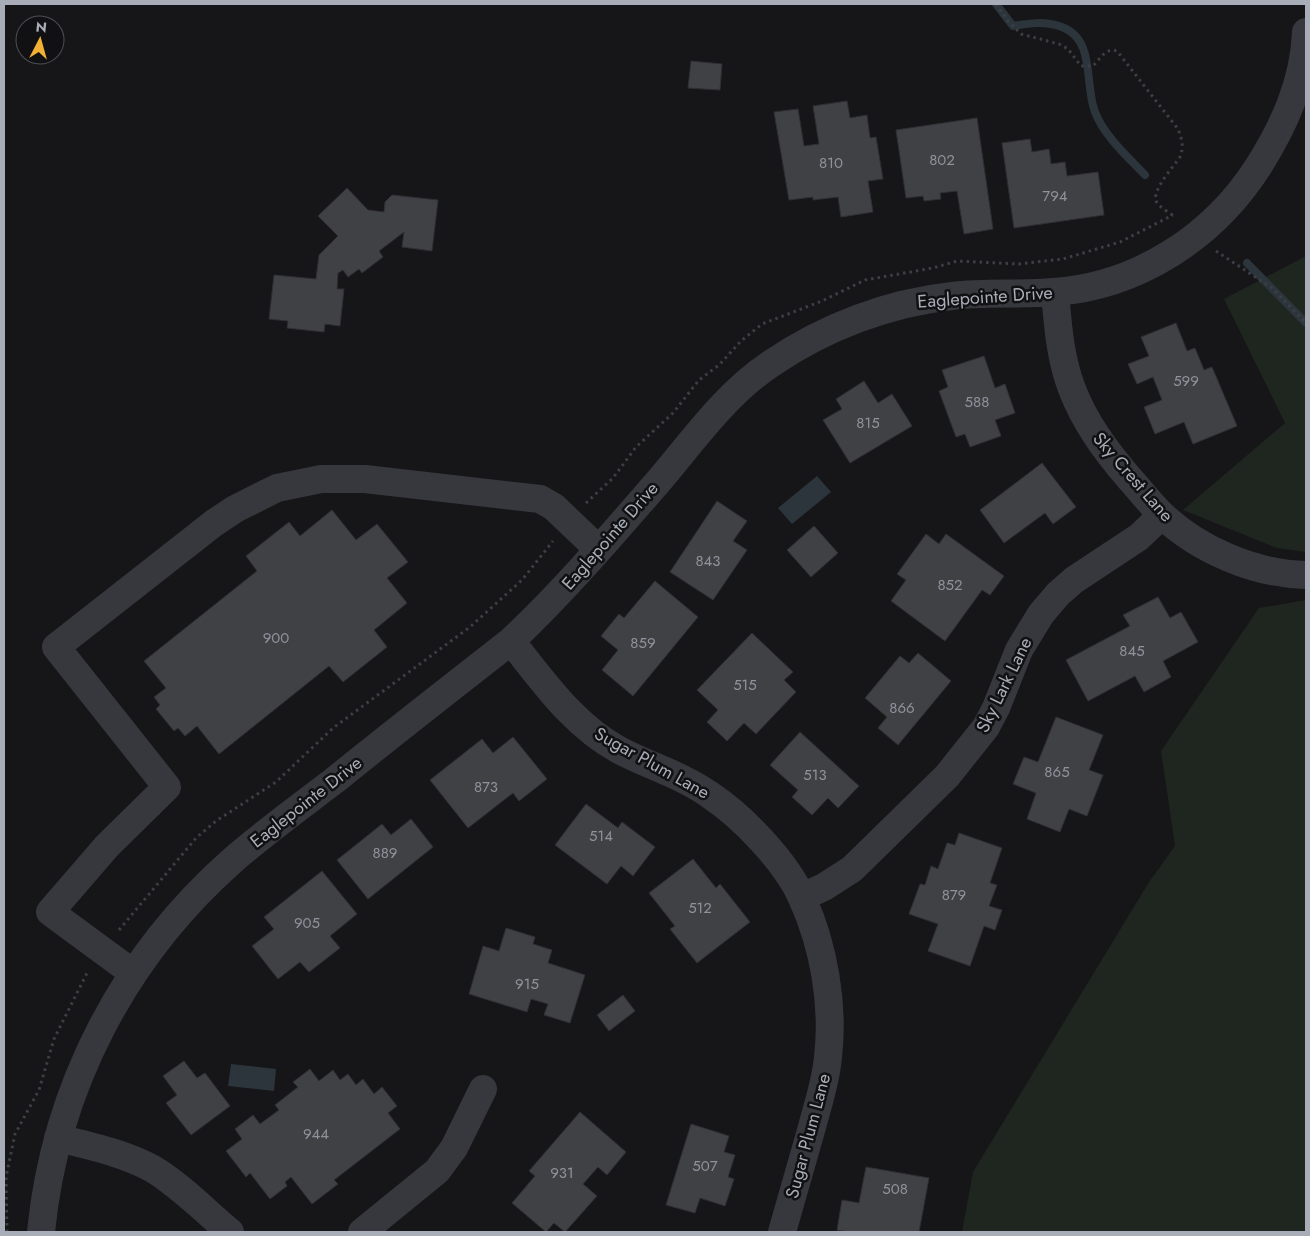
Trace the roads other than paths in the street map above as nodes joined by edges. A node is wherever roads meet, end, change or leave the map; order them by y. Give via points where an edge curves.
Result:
1 (1306, 32) edge
2 (1301, 93) edge
3 (1055, 292) junction
4 (1162, 515) junction
5 (598, 549) junction
6 (1306, 575) edge
7 (511, 641) junction
8 (802, 897) junction
9 (133, 973) junction
10 (482, 1089) dead end
11 (58, 1138) junction
12 (41, 1232) edge
13 (230, 1232) edge
14 (362, 1232) edge
15 (782, 1232) edge

1 - 2 street, Eaglepointe Drive
2 - 3 street, Eaglepointe Drive via 1252,176 1198,235 1171,255 1137,271 1089,286
3 - 4 street, Sky Crest Lane via 1060,346 1071,388 1082,412 1096,437
3 - 5 street, Eaglepointe Drive via 952,296 906,304 844,324 799,346 770,364 723,405
4 - 6 street, Sky Crest Lane via 1223,555 1276,572
4 - 8 street, Sky Lark Lane via 1140,537 1074,580 1041,614 1019,650 986,727 947,776 852,869
5 - 7 street, Eaglepointe Drive via 556,598
5 - 9 street via 554,507 540,499 364,479 298,483 277,488 234,509 56,648 167,787 106,846 50,912
7 - 8 street, Sugar Plum Lane via 551,692 593,733 619,750 688,780 733,812 771,853
7 - 9 street, Eaglepointe Drive via 233,860 166,928
8 - 15 street, Sugar Plum Lane via 814,927 825,975 828,1058
9 - 11 street, Eaglepointe Drive via 91,1046
10 - 14 street via 457,1141 437,1171
11 - 12 street, Eaglepointe Drive
11 - 13 street via 121,1155 152,1169 182,1190

